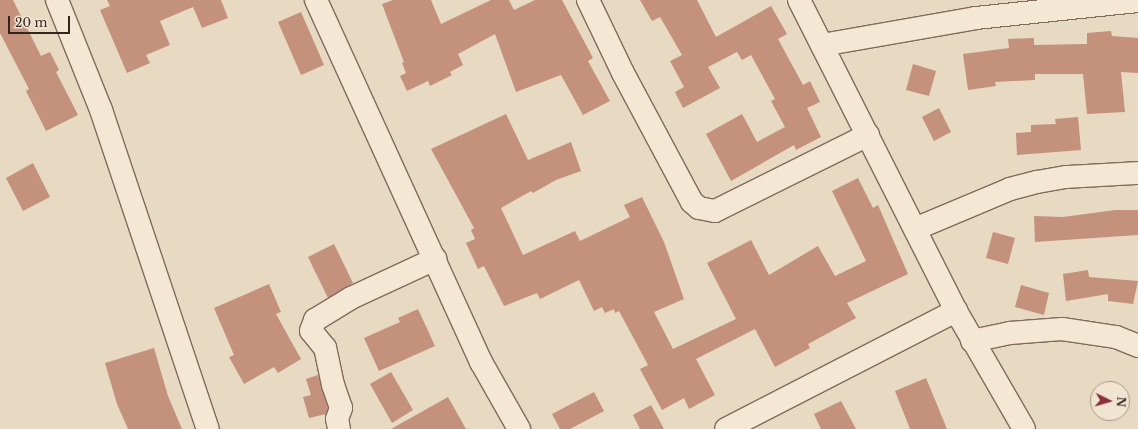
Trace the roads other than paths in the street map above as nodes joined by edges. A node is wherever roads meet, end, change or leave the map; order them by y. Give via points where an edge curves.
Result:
1 (57, 0) edge
2 (316, 0) edge
3 (588, 0) edge
4 (799, 0) edge
5 (1138, 1) edge
6 (822, 45) junction
7 (868, 135) junction
8 (1138, 173) edge
9 (916, 229) junction
10 (436, 259) junction
11 (956, 311) junction
12 (972, 341) junction
13 (1138, 346) edge
14 (208, 429) edge
15 (339, 429) edge
16 (519, 429) edge
17 (726, 429) edge
18 (1024, 429) edge

1 - 14 street via 103,118
2 - 10 street
3 - 7 street via 692,202 699,208 716,211
4 - 6 street
5 - 6 street via 976,18
6 - 7 street
7 - 9 street
8 - 9 street via 1066,177 1037,182 1010,189
9 - 11 street
10 - 15 street via 351,298 315,320 311,331 324,348 342,408 338,419
10 - 16 street via 481,362
11 - 12 street
11 - 17 street
12 - 13 street via 1010,333 1062,329 1116,337
12 - 18 street

